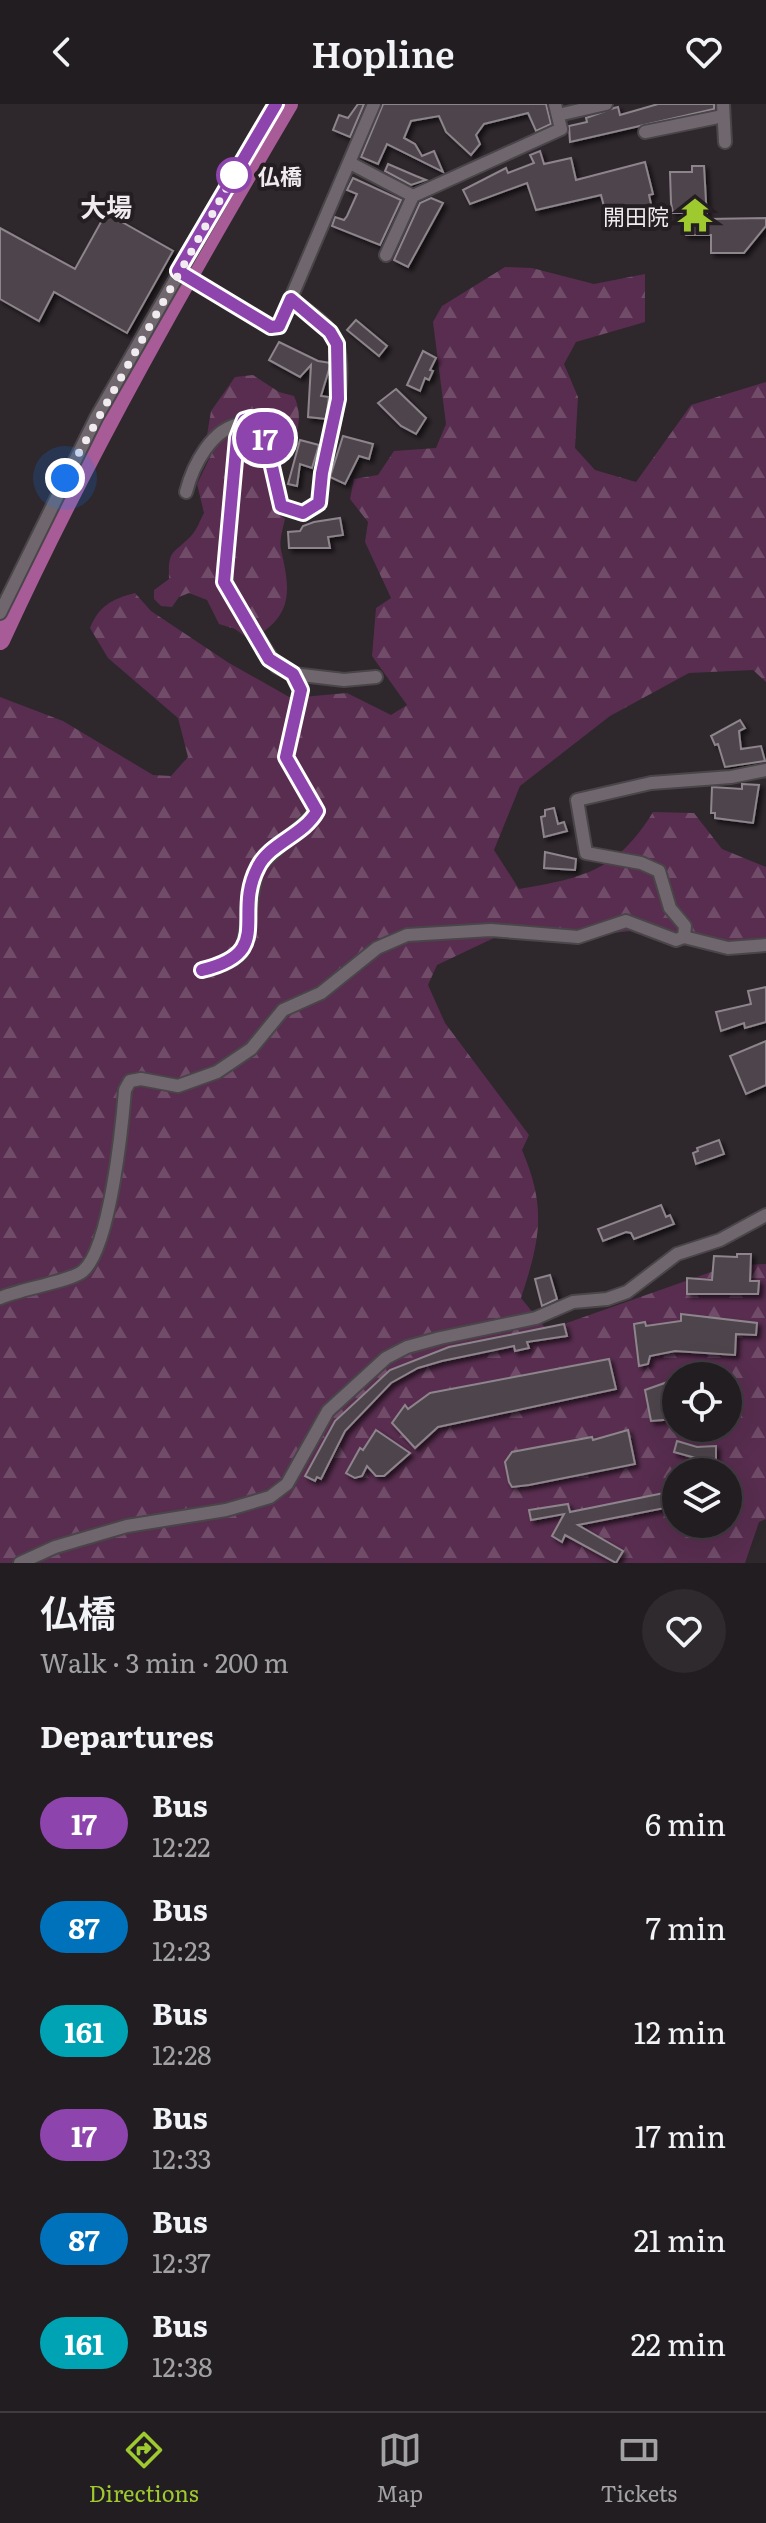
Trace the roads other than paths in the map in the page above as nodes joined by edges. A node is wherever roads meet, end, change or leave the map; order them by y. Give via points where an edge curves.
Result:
1 (276, 104) edge
2 (374, 104) edge
3 (606, 104) edge
4 (556, 109) edge
5 (723, 110) edge
6 (645, 132) dead end
7 (725, 142) dead end
8 (350, 163) junction
9 (413, 196) junction
10 (386, 255) dead end
11 (178, 271) junction
12 (291, 299) junction
13 (241, 424) junction
14 (186, 492) dead end
15 (0, 613) edge
16 (293, 674) junction
17 (376, 677) dead end
18 (766, 770) edge
19 (684, 937) junction
20 (766, 945) edge
21 (202, 970) dead end
22 (766, 1215) edge
23 (0, 1298) edge
24 (20, 1563) edge

1 - 11 street
2 - 8 street
3 - 4 street
4 - 9 street via 561,129
5 - 6 street
5 - 7 street
8 - 9 street
8 - 12 street
9 - 10 street
11 - 12 street via 271,327 279,326
11 - 15 street via 96,418
12 - 13 street via 337,344 334,429 321,496 313,510 296,513 281,506 263,427 251,418
13 - 14 street via 219,432
13 - 16 street via 224,582 269,659
16 - 17 street via 344,680
16 - 21 street via 301,695 286,757 317,811 257,868 242,952
18 - 19 street via 660,782 577,800 586,853 659,871 670,908 685,926
19 - 20 street via 717,947
19 - 23 street via 672,939 626,921 578,937 455,930 385,943 333,985 283,1010 251,1049 217,1072 184,1086 130,1081 119,1163 88,1265 73,1277
22 - 24 street via 720,1240 677,1254 627,1292 407,1347 386,1358 328,1411 287,1484 270,1497 127,1526

